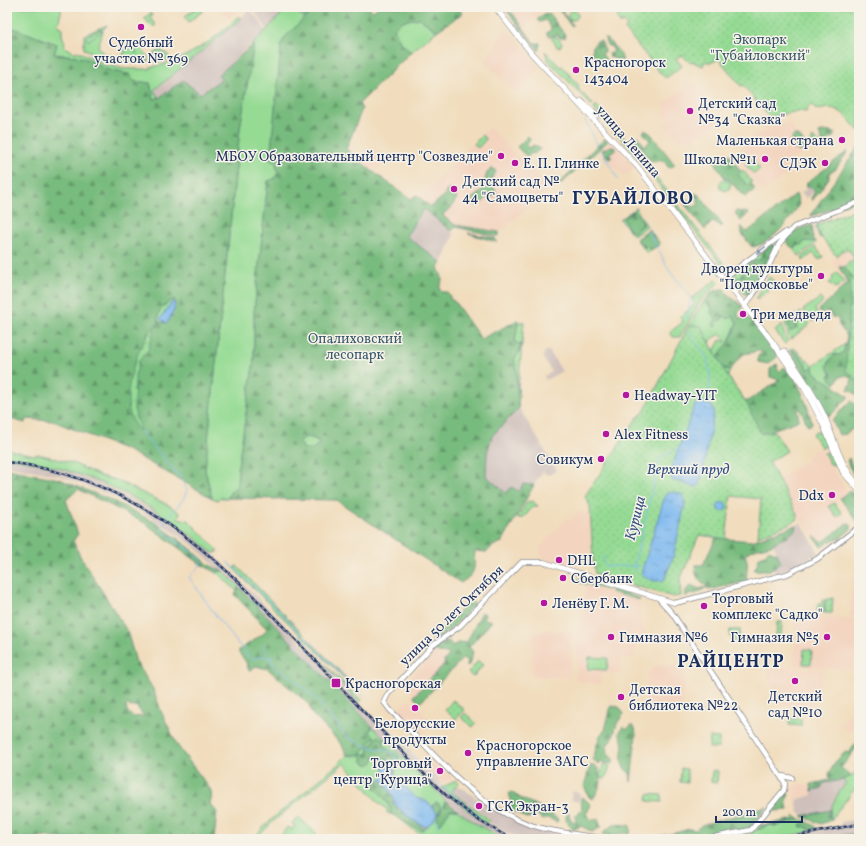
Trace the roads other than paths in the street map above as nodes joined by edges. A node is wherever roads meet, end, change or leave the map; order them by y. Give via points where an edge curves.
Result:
1 (495, 7) edge
2 (499, 7) edge
3 (859, 202) edge
4 (794, 227) junction
5 (772, 242) junction
6 (777, 247) junction
7 (726, 277) junction
8 (747, 304) junction
9 (839, 457) junction
10 (859, 485) edge
11 (859, 490) edge
12 (859, 527) edge
13 (658, 598) junction
14 (675, 603) junction
15 (670, 612) junction
16 (781, 776) junction
17 (792, 778) dead end
18 (606, 839) edge
19 (704, 839) edge

1 - 7 main road, улица Ленина via 532,54 637,166
2 - 7 main road, улица Ленина via 538,56 640,164
3 - 4 street
4 - 5 street
4 - 6 street
5 - 6 street via 775,242
5 -> 7 street
6 - 8 street
7 - 8 main road, улица Ленина
8 - 9 main road, улица Ленина via 805,388
9 - 10 main road
9 - 11 main road via 845,476
12 - 14 street via 817,560 787,574
13 - 14 street
13 - 15 street
13 - 18 street, улица 50 лет Октября via 543,562 527,561 520,564 460,626 432,646 398,682 384,702 459,779 503,812 540,828
14 - 15 street via 671,605
15 - 16 street
16 - 17 street
16 - 19 street via 785,785 784,790 751,830

